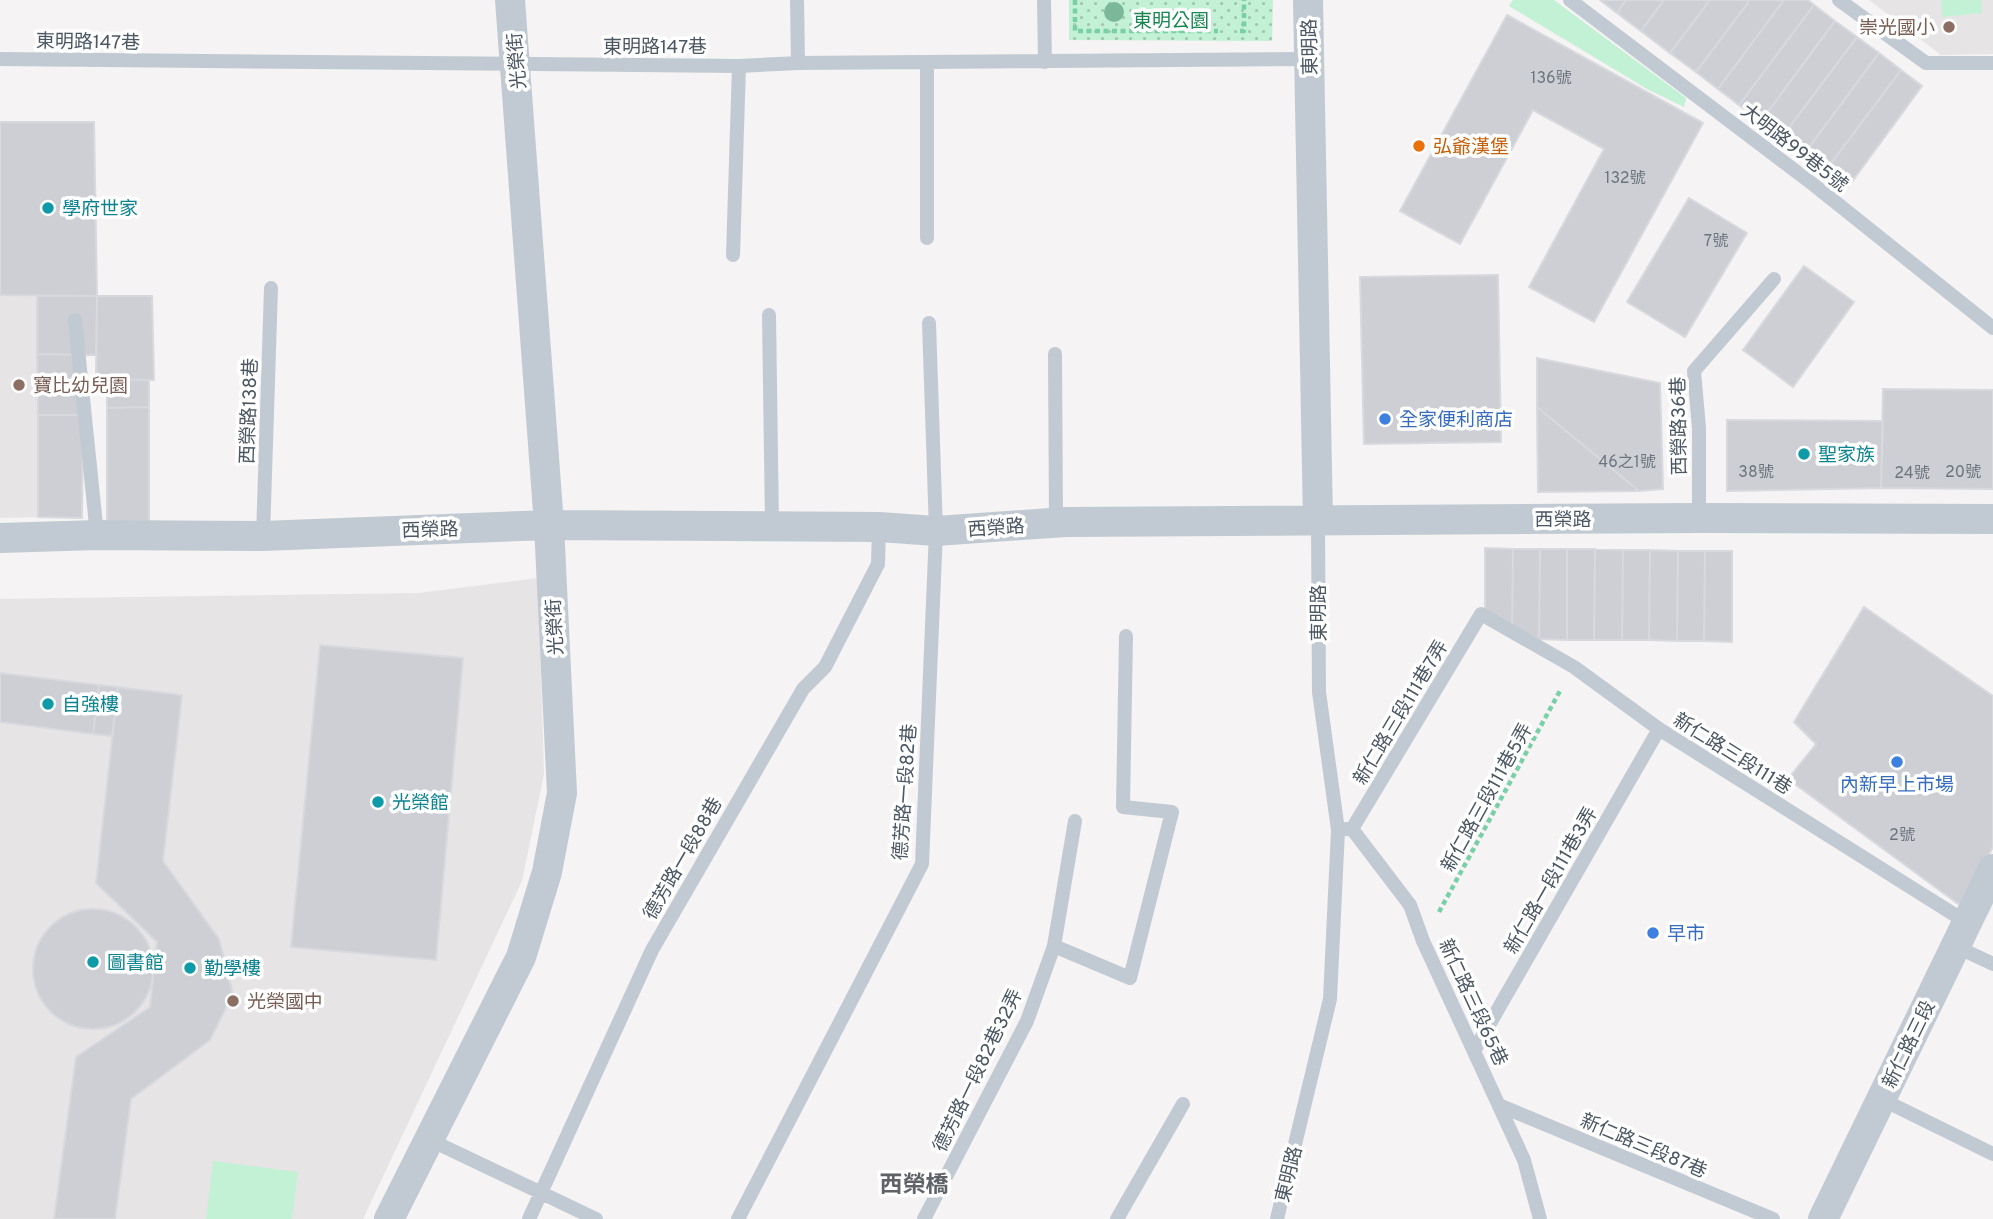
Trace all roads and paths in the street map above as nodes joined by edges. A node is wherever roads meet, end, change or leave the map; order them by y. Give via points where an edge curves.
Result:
1 (510, 0) edge
2 (797, 0) edge
3 (1044, 0) edge
4 (1075, 0) edge
5 (1244, 0) edge
6 (1308, 0) edge
7 (1570, 0) edge
8 (1839, 0) edge
9 (0, 59) edge
10 (1309, 59) junction
11 (1045, 62) junction
12 (798, 63) junction
13 (927, 63) junction
14 (1993, 63) edge
15 (516, 64) junction
16 (739, 66) junction
17 (927, 238) dead end
18 (733, 255) dead end
19 (1774, 279) dead end
20 (271, 288) dead end
21 (769, 315) dead end
22 (75, 320) dead end
23 (929, 323) dead end
24 (1993, 328) edge
25 (1055, 354) dead end
26 (1699, 518) junction
27 (1993, 519) edge
28 (1318, 521) junction
29 (1056, 523) junction
30 (549, 524) junction
31 (772, 526) junction
32 (879, 527) junction
33 (936, 531) junction
34 (97, 535) junction
35 (263, 536) junction
36 (0, 538) edge
37 (1480, 614) joint
38 (1126, 636) dead end
39 (1574, 667) junction
40 (1658, 729) junction
41 (1075, 821) dead end
42 (1345, 829) junction
43 (1993, 869) edge
44 (1961, 934) junction
45 (1423, 940) junction
46 (1054, 946) junction
47 (1993, 964) edge
48 (1474, 1051) junction
49 (1881, 1099) junction
50 (1183, 1104) dead end
51 (1501, 1106) junction
52 (428, 1139) junction
53 (1993, 1154) edge
54 (541, 1193) junction
55 (390, 1219) edge
56 (529, 1219) edge
57 (596, 1219) edge
58 (738, 1219) edge
59 (924, 1219) edge
60 (1117, 1219) edge
61 (1276, 1219) edge
62 (1540, 1219) edge
63 (1773, 1219) edge
64 (1823, 1219) edge

1 - 15 street, 光榮街
2 - 12 lane
3 - 11 lane
4 - 5 path via 1075,30 1244,30
6 - 10 street, 東明路
7 - 24 lane, 大明路99巷5號
8 - 14 lane via 1926,63
9 - 15 lane, 東明路147巷
10 - 11 lane, 東明路147巷
10 - 28 street, 東明路
11 - 13 lane, 東明路147巷
12 - 13 lane, 東明路147巷
12 - 16 lane, 東明路147巷
13 - 17 lane
15 - 16 lane, 東明路147巷
15 - 30 street, 光榮街
16 - 18 lane
19 - 26 lane, 西榮路36巷 via 1694,371
20 - 35 lane, 西榮路138巷
21 - 31 lane
22 - 34 lane
23 - 33 lane, 德芳路一段82巷
25 - 29 lane
26 - 27 street, 西榮路
26 - 28 street, 西榮路
28 - 29 street, 西榮路
28 - 42 lane, 東明路 via 1319,692
29 - 33 street, 西榮路
30 - 31 street, 西榮路
30 - 35 street, 西榮路
30 - 52 street, 光榮街 via 562,793 547,872 520,957
31 - 32 street, 西榮路
32 - 33 street, 西榮路
32 - 54 lane, 德芳路一段88巷 via 878,564 825,667 803,689 652,950
33 - 58 lane, 德芳路一段82巷 via 922,864
34 - 35 street, 西榮路
34 - 36 street, 西榮路
37 - 39 lane, 新仁路三段111巷
37 - 42 lane, 新仁路三段111巷7弄
38 - 46 lane via 1123,807 1172,812 1130,978
39 - 40 lane, 新仁路三段111巷
39 - 45 path, 新仁路三段111巷5弄
40 - 44 lane, 新仁路三段111巷
40 - 48 lane, 新仁路一段111巷3弄
41 - 46 lane, 德芳路一段82巷32弄
42 - 45 lane, 新仁路三段65巷 via 1410,905
42 - 61 lane, 東明路 via 1330,999
43 - 44 street, 新仁路三段
44 - 47 lane, 新仁路三段111巷
44 - 49 street, 新仁路三段
45 - 48 lane, 新仁路三段65巷
46 - 59 lane, 德芳路一段82巷32弄 via 1027,1021
48 - 51 lane, 新仁路三段65巷
49 - 53 lane
49 - 64 street, 新仁路三段
50 - 60 lane
51 - 62 lane, 新仁路三段65巷 via 1524,1160
51 - 63 lane, 新仁路三段87巷
52 - 54 lane
52 - 55 street, 光榮街
54 - 56 lane, 德芳路一段88巷
54 - 57 lane

